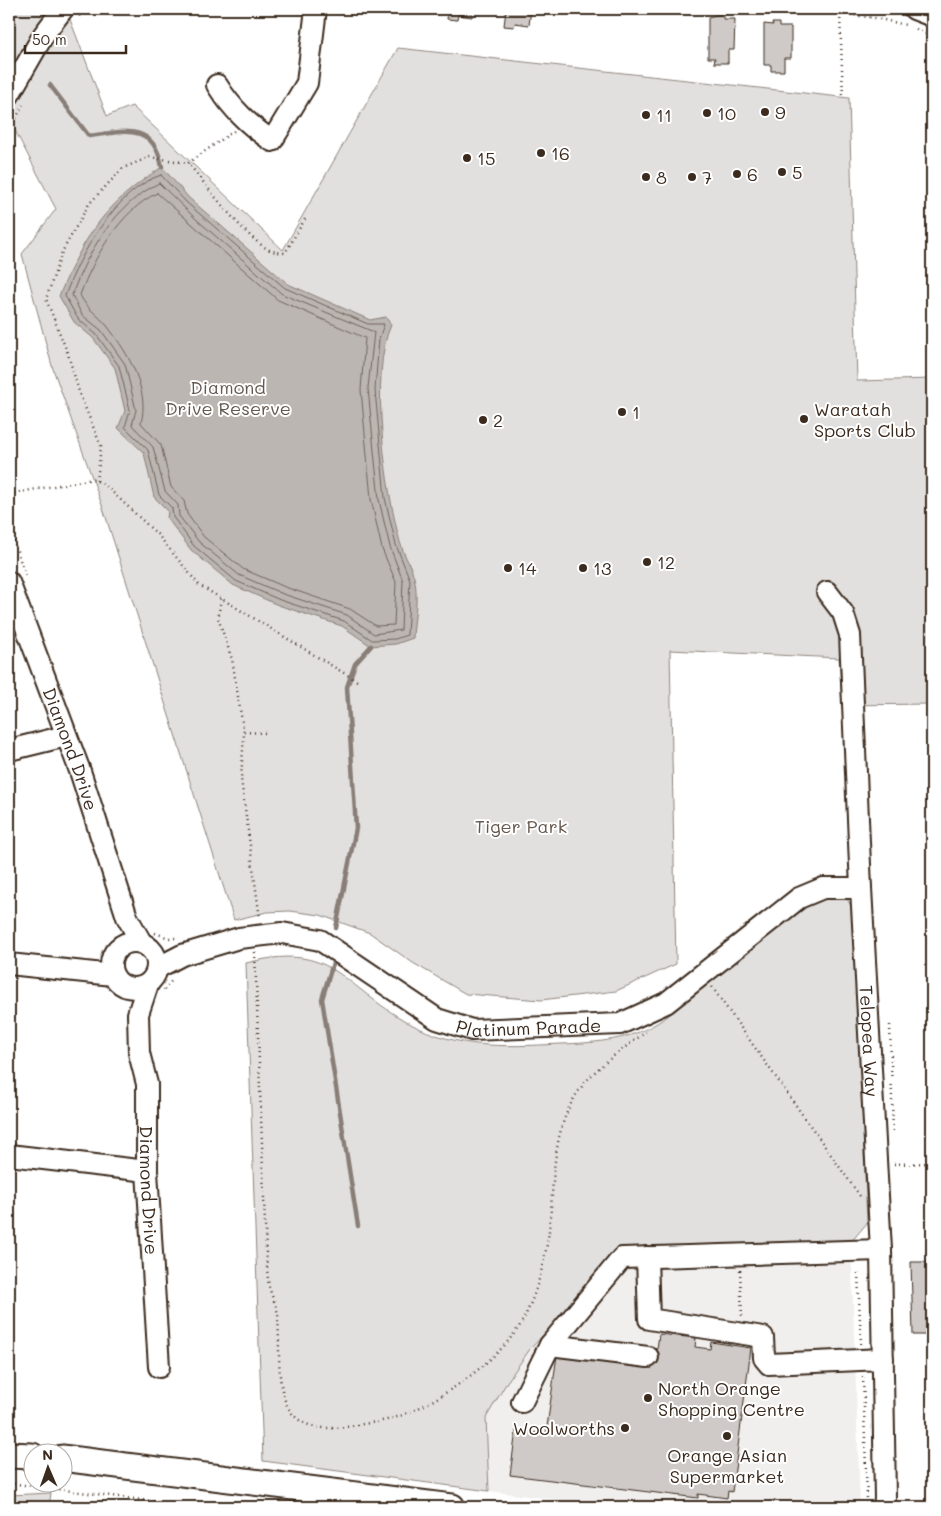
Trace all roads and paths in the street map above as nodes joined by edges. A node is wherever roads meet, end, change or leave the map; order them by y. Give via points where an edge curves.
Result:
1 (63, 9) edge
2 (316, 9) edge
3 (805, 9) edge
4 (840, 14) junction
5 (932, 16) edge
6 (911, 17) edge
7 (916, 29) dead end
8 (932, 37) edge
9 (217, 85) dead end
10 (9, 95) edge
11 (843, 97) dead end
12 (252, 126) junction
13 (188, 163) junction
14 (305, 219) dead end
15 (97, 481) junction
16 (9, 494) edge
17 (9, 582) edge
18 (827, 592) dead end
19 (221, 599) junction
20 (357, 681) dead end
21 (244, 732) junction
22 (265, 733) dead end
23 (66, 736) junction
24 (9, 750) edge
25 (861, 888) junction
26 (127, 917) junction
27 (260, 923) dead end
28 (255, 945) dead end
29 (184, 946) junction
30 (150, 955) junction
31 (9, 964) edge
32 (118, 968) junction
33 (710, 984) dead end
34 (138, 1014) junction
35 (650, 1029) dead end
36 (9, 1154) edge
37 (932, 1162) edge
38 (894, 1164) dead end
39 (148, 1171) junction
40 (878, 1195) junction
41 (881, 1250) junction
42 (647, 1257) junction
43 (740, 1266) dead end
44 (858, 1273) dead end
45 (743, 1326) dead end
46 (550, 1345) junction
47 (648, 1357) dead end
48 (884, 1359) junction
49 (862, 1360) junction
50 (158, 1368) dead end
51 (522, 1402) dead end
52 (9, 1455) edge
53 (22, 1456) edge
54 (72, 1459) edge
55 (9, 1483) edge
56 (886, 1504) edge
57 (198, 1507) edge
58 (452, 1507) edge
59 (867, 1507) edge

1 - 10 street via 44,34
2 - 12 street via 307,83 272,141
3 - 4 path
4 - 6 path via 875,18
4 - 11 path
5 - 6 street
7 - 8 path
9 - 12 street via 231,107
12 - 13 path via 234,131
13 - 14 path via 267,249 284,253
13 - 15 path via 150,157 122,168 89,204 62,252 46,299 101,446
15 - 16 path via 93,479
15 - 19 path via 158,535 199,585
17 - 23 street, Diamond Drive
18 - 25 street, Telopea Way via 843,612 850,635
19 - 20 path
19 - 21 path via 218,618 232,659
21 - 22 path
21 - 27 path via 241,779
23 - 24 street
23 - 26 street, Diamond Drive
25 - 29 street, Platinum Parade via 823,888 799,898 666,1002 620,1024 472,1030 437,1019 320,940 282,934
25 - 40 street, Telopea Way
26 - 30 street, Diamond Drive
26 - 32 street
28 - 35 path via 266,1252 269,1286 277,1312 280,1380 287,1408 300,1423 321,1429 396,1418 433,1402 499,1351 523,1320 540,1277 549,1231 559,1138 573,1100 597,1068
29 - 30 street, Platinum Parade
29 - 30 path via 169,938
30 - 32 street via 126,943
30 - 32 street via 142,987
30 - 34 street, Diamond Drive
31 - 32 street via 73,972
32 - 34 street, Diamond Drive
33 - 40 path via 860,1196
34 - 39 street, Diamond Drive via 139,1053 146,1084
36 - 39 street
37 - 38 path
39 - 50 street, Diamond Drive
40 - 41 street, Telopea Way
41 - 42 street
41 - 48 street, Telopea Way
42 - 46 street via 622,1258
42 - 49 street via 649,1319 763,1337 764,1358 769,1364
43 - 45 path
44 - 49 path
46 - 47 street
46 - 51 street
48 - 49 street
48 - 56 street, Telopea Way
49 - 59 path
52 - 53 main road
54 - 58 main road
55 - 57 path

